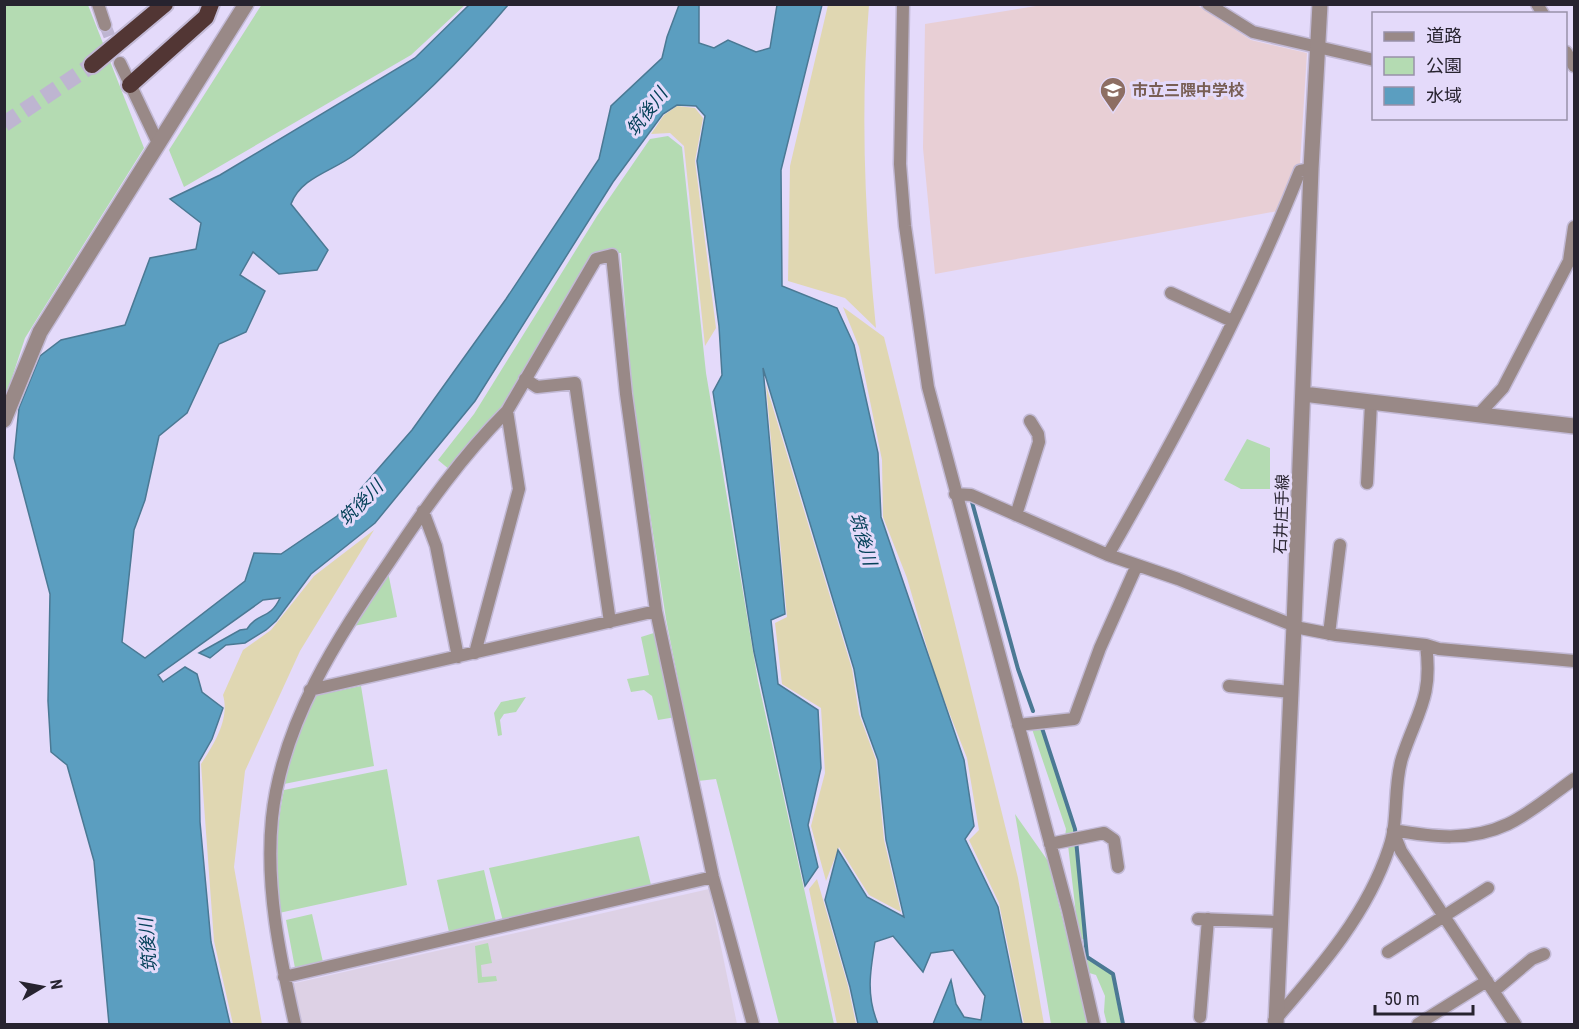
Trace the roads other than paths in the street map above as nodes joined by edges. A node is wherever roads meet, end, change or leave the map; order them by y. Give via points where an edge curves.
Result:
1 (98, 4) edge
2 (165, 4) edge
3 (211, 4) edge
4 (246, 4) edge
5 (903, 4) edge
6 (1208, 4) edge
7 (1320, 4) edge
8 (105, 25) tunnel mouth
9 (1318, 48) junction
10 (1567, 53) edge
11 (1372, 60) edge
12 (120, 63) tunnel mouth
13 (92, 65) tunnel mouth
14 (1575, 68) edge
15 (130, 85) junction
16 (158, 143) junction
17 (1311, 169) junction
18 (1575, 227) edge
19 (1171, 293) dead end
20 (1232, 321) junction
21 (525, 379) junction
22 (1303, 394) junction
23 (1371, 403) junction
24 (507, 411) junction
25 (1478, 415) junction
26 (4, 420) edge
27 (1030, 421) dead end
28 (1575, 426) edge
29 (1367, 483) dead end
30 (955, 494) junction
31 (423, 511) junction
32 (1016, 514) junction
33 (1340, 545) dead end
34 (1108, 555) junction
35 (1137, 565) junction
36 (656, 611) junction
37 (610, 622) junction
38 (1294, 625) junction
39 (1329, 634) junction
40 (1426, 645) junction
41 (475, 653) junction
42 (458, 657) junction
43 (1575, 661) edge
44 (1229, 686) dead end
45 (310, 690) junction
46 (1291, 692) junction
47 (1018, 725) junction
48 (1575, 779) edge
49 (1393, 830) junction
50 (1050, 844) junction
51 (1118, 867) dead end
52 (713, 877) junction
53 (1488, 888) dead end
54 (1444, 916) junction
55 (1281, 922) junction
56 (1388, 952) dead end
57 (1544, 954) dead end
58 (284, 977) junction
59 (1490, 986) junction
60 (1200, 1017) dead end
61 (1274, 1022) edge
62 (295, 1024) edge
63 (753, 1024) edge
64 (1094, 1024) edge
65 (1418, 1024) edge
66 (1515, 1024) edge

1 - 8 street
2 - 13 highway
3 - 15 highway via 206,17
4 - 16 street
5 - 30 street via 900,164 904,226 928,387
6 - 9 street via 1252,32
7 - 9 street, 石井庄手線
9 - 11 street
9 - 17 street, 石井庄手線
10 - 14 street
12 - 15 street
15 - 16 street
16 - 26 street via 40,332
17 - 20 street via 1300,171
17 - 22 street, 石井庄手線
18 - 25 street via 1569,261 1503,388
19 - 20 street
20 - 34 street via 1189,410
21 - 24 street
21 - 36 street via 596,259 612,255 626,394
21 - 37 street via 537,387 574,383
22 - 23 street
22 - 38 street, 石井庄手線
23 - 25 street
23 - 29 street
24 - 31 street
24 - 41 street via 519,489
25 - 28 street
27 - 32 street via 1039,442
30 - 32 street via 971,495
30 - 47 street
31 - 42 street via 436,546
31 - 45 street via 350,619
32 - 34 street
33 - 39 street
34 - 35 street
35 - 38 street
35 - 47 street via 1074,719
36 - 37 street
36 - 52 street
37 - 41 street
38 - 39 street
38 - 46 street, 石井庄手線
39 - 40 street
40 - 43 street
40 - 49 street via 1430,673 1423,708 1401,760
41 - 42 street
42 - 45 street
44 - 46 street
45 - 58 street via 288,742 272,820 272,898
46 - 55 street, 石井庄手線
47 - 50 street
48 - 49 street via 1508,824 1486,831 1461,837 1434,837
49 - 54 street via 1401,851
49 - 61 street via 1390,848 1362,910
50 - 51 street via 1104,833 1114,840
50 - 64 street
52 - 58 street
52 - 63 street
53 - 54 street
54 - 56 street
54 - 59 street
55 - 60 street via 1203,919
55 - 61 street, 石井庄手線
57 - 59 street
58 - 62 street
59 - 65 street
59 - 66 street

